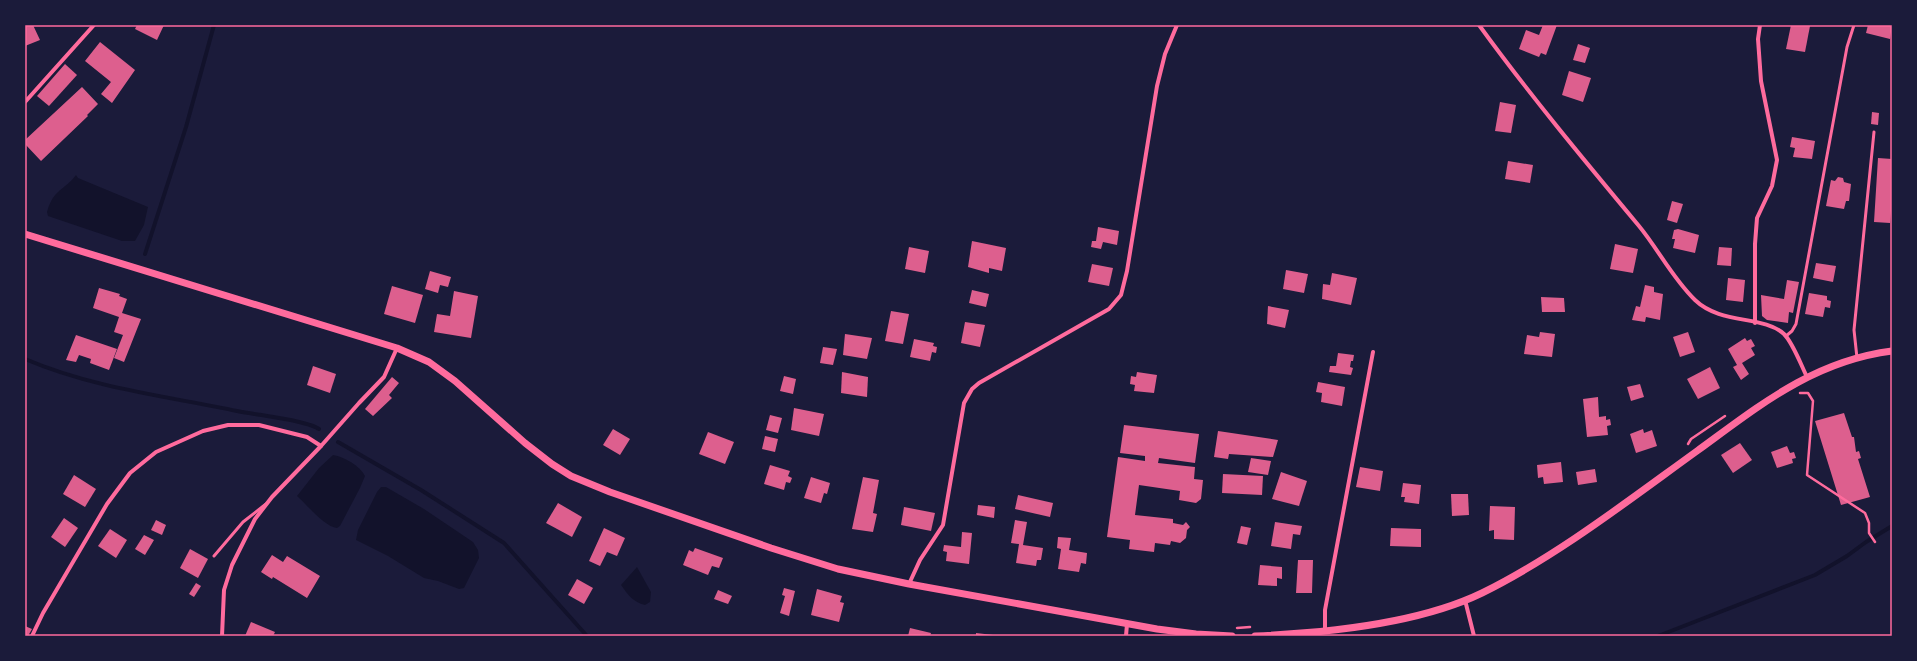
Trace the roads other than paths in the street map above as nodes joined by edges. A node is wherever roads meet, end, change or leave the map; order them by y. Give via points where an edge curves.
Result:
1 (94, 25) edge
2 (1177, 25) edge
3 (1479, 25) edge
4 (1760, 25) edge
5 (1854, 25) edge
6 (25, 102) edge
7 (1874, 132) dead end
8 (25, 234) edge
9 (1755, 324) junction
10 (1786, 336) junction
11 (397, 348) junction
12 (1892, 351) edge
13 (1373, 352) dead end
14 (1857, 358) junction
15 (1807, 377) junction
16 (321, 446) junction
17 (267, 503) junction
18 (214, 556) dead end
19 (910, 584) junction
20 (1465, 600) junction
21 (1127, 624) junction
22 (1325, 630) junction
23 (32, 636) edge
24 (222, 636) edge
25 (1126, 636) edge
26 (1232, 636) edge
27 (1255, 636) edge
28 (1474, 636) edge

1 - 6 street
2 - 19 street via 1165,54 1157,86 1128,271 1121,295 1108,308 979,384 970,392 963,408 943,526 920,560
3 - 9 street via 1579,156 1640,227 1694,299 1715,314
4 - 9 street via 1758,40 1761,81 1777,160 1772,186 1757,218
5 - 10 lane via 1796,324
7 - 14 lane via 1854,330
8 - 11 street
9 - 10 street via 1777,330
10 - 15 street
11 - 16 street via 384,377
11 - 19 street via 429,362 446,373 536,453 580,480 805,559 838,569
12 - 14 street
13 - 22 street via 1325,610
14 - 15 street via 1835,364
15 - 20 street via 1749,413 1625,502 1528,567
16 - 17 street
16 - 23 street via 307,437 259,425 228,425 203,431 156,452 130,473 107,504 42,613
17 - 18 lane via 243,522
17 - 24 street via 243,539 232,566 224,590
19 - 21 street
20 - 22 street via 1404,618
20 - 28 street
21 - 25 street
21 - 26 street via 1196,634
22 - 27 street

